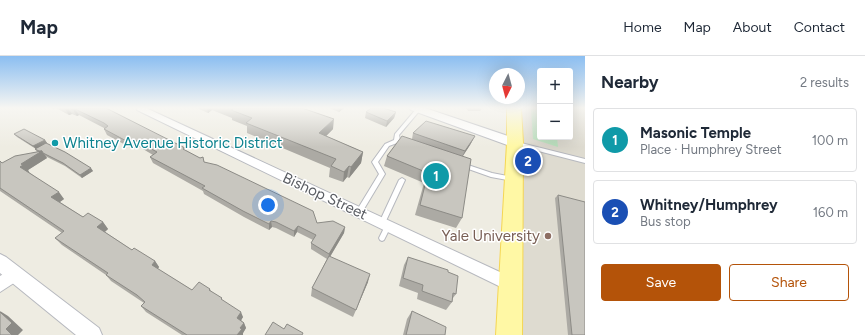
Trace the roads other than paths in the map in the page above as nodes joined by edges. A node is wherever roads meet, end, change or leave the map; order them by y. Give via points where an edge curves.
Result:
1 (167, 121) edge
2 (407, 121) edge
3 (453, 121) edge
4 (514, 121) edge
5 (397, 141) junction
6 (515, 143) junction
7 (410, 146) edge
8 (585, 161) edge
9 (455, 162) edge
10 (402, 180) dead end
11 (514, 180) junction
12 (359, 212) junction
13 (385, 224) junction
14 (382, 238) dead end
15 (0, 262) edge
16 (15, 274) junction
17 (510, 284) junction
18 (0, 286) edge
19 (92, 335) edge
20 (509, 335) edge

1 - 12 street, Bishop Street
2 - 5 lane via 400,130
3 - 6 street
4 - 6 main road
5 - 7 lane
5 - 12 lane via 387,145 375,162 382,174
6 - 8 lane
6 - 11 main road
9 - 11 lane
10 - 13 lane
11 - 17 main road
12 - 13 street, Bishop Street
13 - 14 lane
13 - 17 street, Bishop Street
15 - 16 street
16 - 18 street
16 - 19 street
17 - 20 main road

